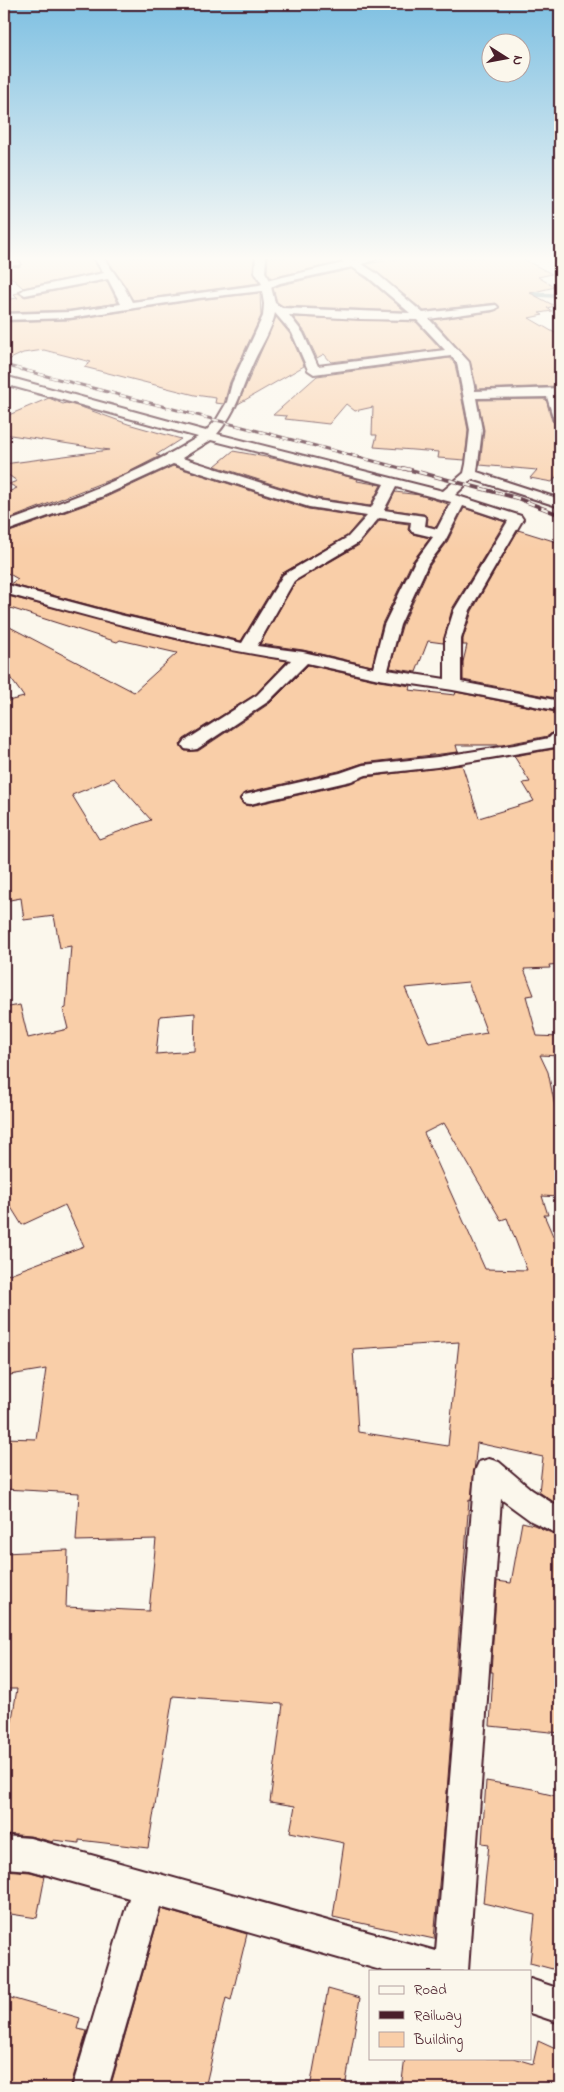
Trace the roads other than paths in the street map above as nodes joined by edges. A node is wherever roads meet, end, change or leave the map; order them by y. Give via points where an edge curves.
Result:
1 (251, 355) edge
2 (308, 355) edge
3 (433, 355) edge
4 (457, 355) edge
5 (4, 380) edge
6 (560, 392) edge
7 (544, 393) junction
8 (470, 395) junction
9 (560, 420) edge
10 (209, 436) junction
11 (172, 459) junction
12 (470, 474) junction
13 (392, 482) junction
14 (555, 497) edge
15 (453, 498) junction
16 (375, 514) junction
17 (4, 528) edge
18 (442, 534) junction
19 (4, 588) edge
20 (247, 649) junction
21 (304, 657) junction
22 (379, 674) junction
23 (452, 685) junction
24 (560, 706) edge
25 (560, 737) edge
26 (190, 745) dead end
27 (250, 799) dead end
28 (560, 1522) edge
29 (4, 1852) edge
30 (149, 1888) junction
31 (441, 1970) edge
32 (451, 1970) edge
33 (532, 1997) edge
34 (560, 2006) edge
35 (90, 2088) edge

1 - 10 street via 233,402
2 - 3 street via 314,370
4 - 8 street
5 - 10 street
6 - 7 street
7 - 8 street
7 - 9 street via 553,394
8 - 12 street via 476,430
10 - 11 street
10 - 13 street
11 - 16 street via 314,504
11 - 17 street via 96,494
12 - 14 street
12 - 15 street
13 - 15 street
13 - 16 street
15 - 18 street
15 - 23 street via 499,512 516,521 462,610 452,639
16 - 18 street via 419,519 417,530
16 - 20 street via 353,540 288,578
18 - 22 street via 421,563 392,625
19 - 20 street via 117,619
20 - 21 street
21 - 22 street
21 - 26 street via 264,698
22 - 23 street
23 - 24 street
25 - 27 street via 555,742 514,750 363,770 346,777
28 - 32 street via 503,1485 489,1471
29 - 30 street via 30,1854
30 - 31 street
30 - 35 street
33 - 34 street

